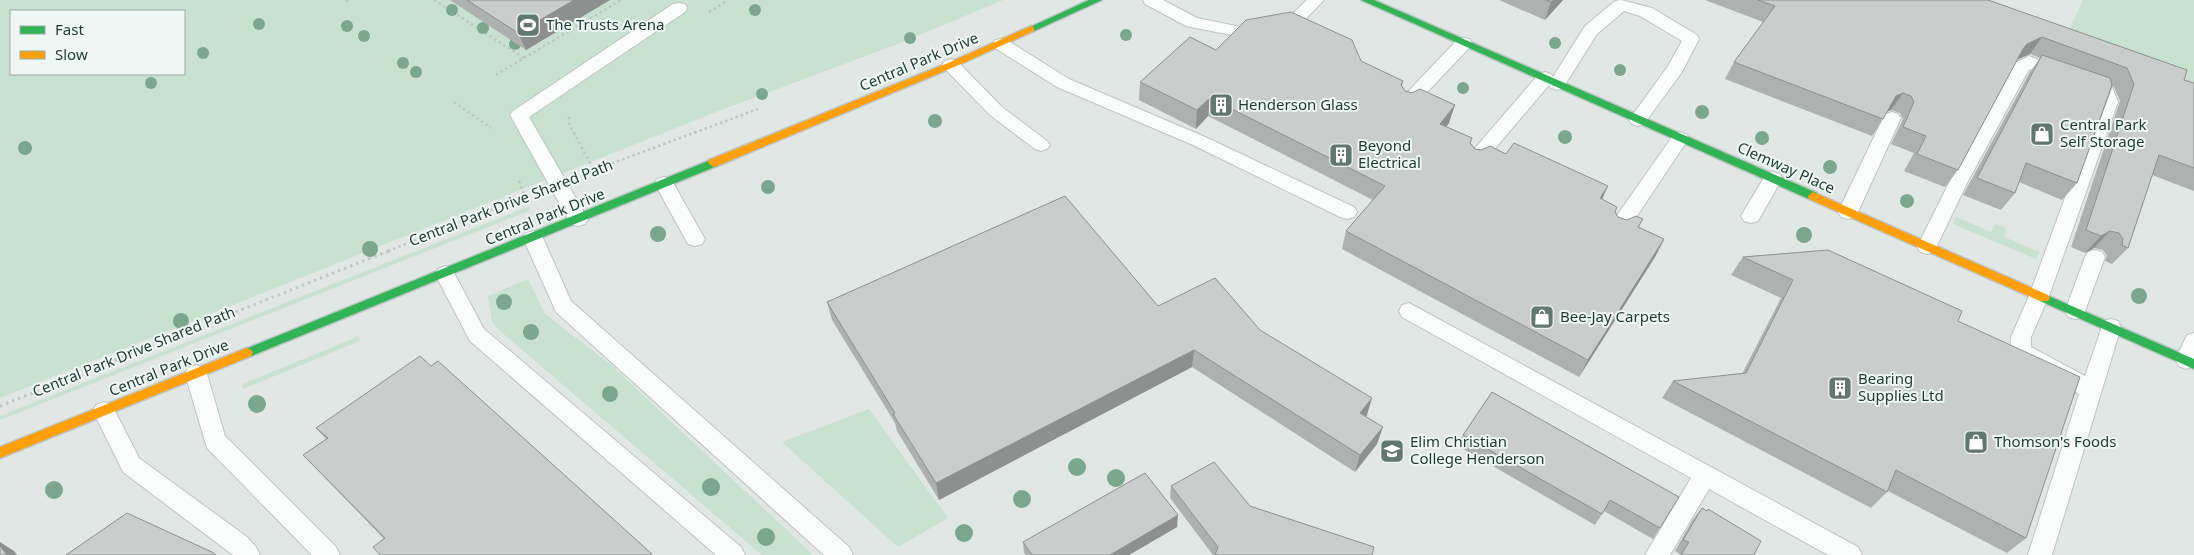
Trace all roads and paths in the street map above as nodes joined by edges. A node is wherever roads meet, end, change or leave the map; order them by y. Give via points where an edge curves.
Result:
1 (434, 0) edge
2 (621, 0) edge
3 (728, 0) edge
4 (1097, 0) edge
5 (1151, 0) edge
6 (1316, 0) edge
7 (1366, 0) edge
8 (679, 8) dead end
9 (709, 12) dead end
10 (1464, 43) junction
11 (1001, 44) junction
12 (524, 58) junction
13 (951, 65) junction
14 (496, 75) dead end
15 (1551, 81) junction
16 (454, 102) dead end
17 (1407, 103) edge
18 (767, 106) dead end
19 (1892, 118) edge
20 (1638, 120) junction
21 (494, 129) dead end
22 (1680, 138) junction
23 (1041, 145) dead end
24 (1476, 160) edge
25 (518, 178) dead end
26 (1773, 179) junction
27 (559, 183) junction
28 (664, 184) junction
29 (525, 197) junction
30 (1348, 212) dead end
31 (1848, 212) junction
32 (1751, 216) dead end
33 (578, 219) junction
34 (1618, 229) edge
35 (533, 238) junction
36 (695, 239) dead end
37 (1927, 247) junction
38 (2095, 257) edge
39 (445, 274) junction
40 (2039, 296) junction
41 (1409, 311) dead end
42 (2075, 312) junction
43 (2112, 327) junction
44 (2191, 355) edge
45 (196, 374) junction
46 (2092, 390) junction
47 (0, 406) edge
48 (104, 411) junction
49 (0, 453) edge
50 (1705, 475) junction
51 (248, 555) edge
52 (328, 555) edge
53 (733, 555) edge
54 (841, 555) edge
55 (1657, 555) edge
56 (1850, 555) edge
57 (2040, 555) edge

1 - 12 path
2 - 12 path
3 - 9 path
4 - 11 main road, Central Park Drive
5 - 6 lane via 1192,22 1241,32 1293,22
7 - 10 main road, Clemway Place
8 - 27 lane via 518,115
10 - 15 main road, Clemway Place
10 - 17 lane
11 - 13 main road, Central Park Drive
11 - 30 lane via 1063,83 1199,141
12 - 14 path
13 - 23 lane via 996,111
13 - 28 main road, Central Park Drive
15 - 20 main road, Clemway Place
15 - 20 lane via 1591,30 1621,5 1646,12 1691,39 1676,68
15 - 24 lane
16 - 21 path
18 - 27 path, Central Park Drive Shared Path
19 - 31 lane
20 - 22 main road, Clemway Place
22 - 26 main road, Clemway Place
22 - 34 lane
25 - 29 path
26 - 31 main road, Clemway Place
26 - 32 lane
27 - 29 path, Central Park Drive Shared Path
27 - 33 lane
28 - 33 main road, Central Park Drive
28 - 36 lane
29 - 47 path, Central Park Drive Shared Path
31 - 37 main road, Clemway Place
33 - 35 main road, Central Park Drive
35 - 39 main road, Central Park Drive
35 - 54 lane via 563,306
37 - 40 main road, Clemway Place
37 - 40 lane via 2022,67 2029,62 2106,92 2109,102
38 - 42 lane
39 - 45 main road, Central Park Drive
39 - 53 lane via 477,334
40 - 42 main road, Clemway Place
40 - 46 lane via 2022,337 2021,350
41 - 50 lane
42 - 43 main road, Clemway Place
43 - 44 main road, Clemway Place
43 - 46 lane
45 - 48 main road, Central Park Drive
45 - 52 lane via 214,441
46 - 57 lane
48 - 49 main road, Central Park Drive
48 - 51 lane via 131,464
50 - 55 lane
50 - 56 lane

